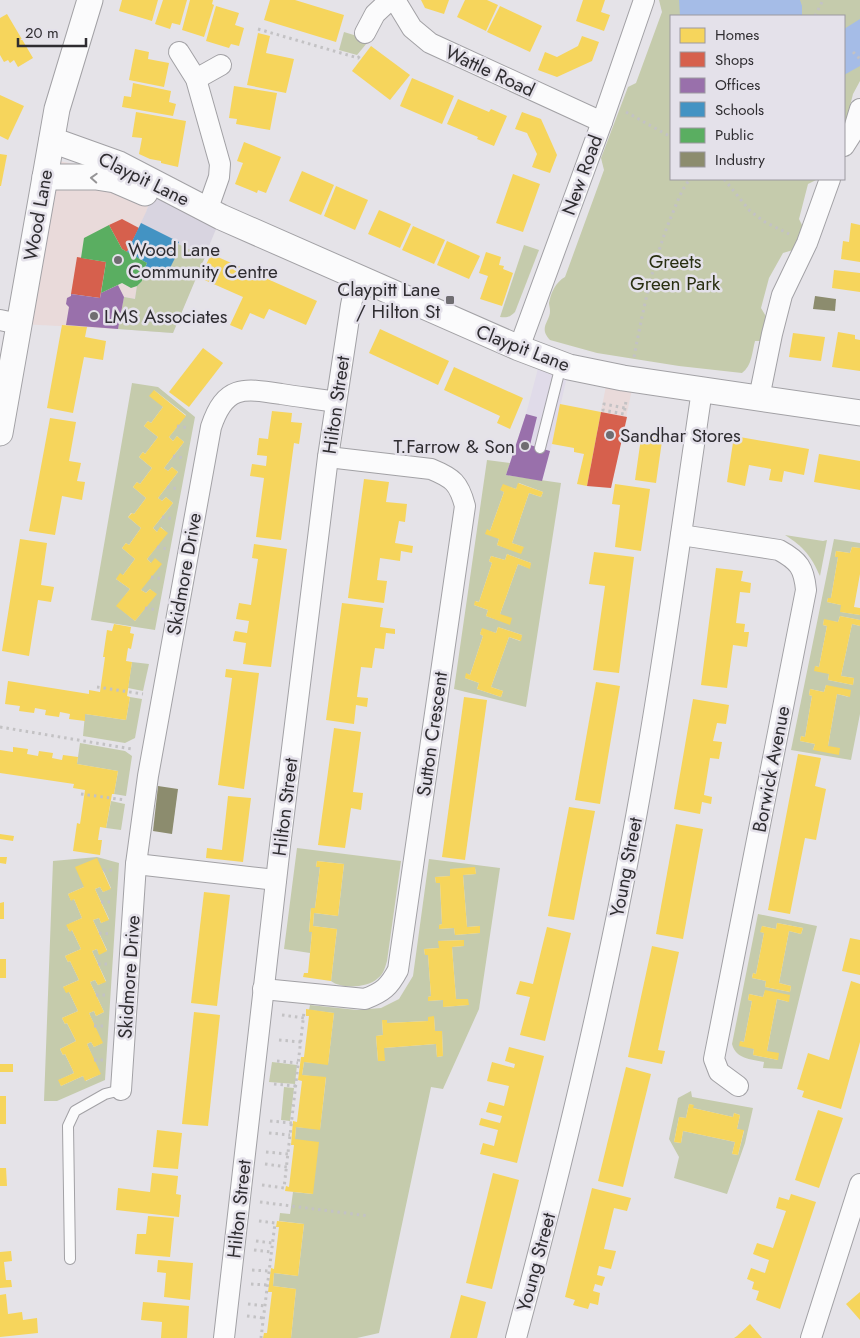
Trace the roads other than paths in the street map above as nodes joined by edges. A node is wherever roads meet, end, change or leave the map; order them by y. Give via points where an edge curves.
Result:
1 (90, 0) edge
2 (390, 0) edge
3 (395, 0) edge
4 (644, 0) edge
5 (364, 42) road end
6 (179, 52) dead end
7 (220, 65) dead end
8 (196, 79) junction
9 (860, 109) edge
10 (602, 122) junction
11 (52, 140) junction
12 (845, 144) edge
13 (45, 177) junction
14 (830, 180) edge
15 (207, 210) junction
16 (357, 277) junction
17 (9, 322) edge
18 (519, 348) junction
19 (561, 365) junction
20 (702, 390) junction
21 (759, 398) junction
22 (336, 402) junction
23 (860, 413) edge
24 (0, 432) edge
25 (540, 448) dead end
26 (328, 457) junction
27 (681, 535) junction
28 (127, 867) junction
29 (276, 880) junction
30 (263, 989) junction
31 (738, 1086) dead end
32 (121, 1090) joint
33 (860, 1184) edge
34 (70, 1259) dead end
35 (224, 1338) edge
36 (516, 1338) edge
37 (811, 1338) edge

1 - 11 street, Wood Lane
2 - 5 street via 375,14
3 - 10 street, Wattle Road via 412,28 430,43
4 - 10 street, New Road
6 - 8 street
7 - 8 street
8 - 15 street via 220,164 219,178
9 - 12 street via 853,132
10 - 18 street, New Road
11 - 13 street, Wood Lane
11 - 15 street, Claypit Lane via 119,164
15 -> 13 street, Claypit Lane via 159,199 115,180
13 - 17 street, Wood Lane
14 - 21 street via 807,243 782,295
15 - 16 street, Claypit Lane
16 - 18 street, Claypit Lane
16 - 22 street, Hilton Street
17 - 24 street, Wood Lane
18 - 19 street, Claypit Lane
19 - 20 street, Claypit Lane
19 - 25 lane
20 - 21 street, Claypit Lane
20 - 27 street, Young Street
21 - 23 street, Claypit Lane
22 - 26 street, Hilton Street
22 - 28 street, Skidmore Drive via 249,389 224,400 216,409 210,427 148,776
26 - 29 street, Hilton Street
26 - 30 street, Sutton Crescent via 431,469 455,482 465,506 398,970 391,984 380,994 365,999
27 - 31 street, Borwick Avenue via 779,550 790,556 805,575 806,590 714,1059 718,1072
27 - 36 street, Young Street via 641,791 598,1007
28 - 29 street
28 - 32 street, Skidmore Drive
29 - 30 street, Hilton Street
30 - 35 street, Hilton Street
32 - 34 lane via 105,1094 75,1111 68,1126
33 - 37 street

